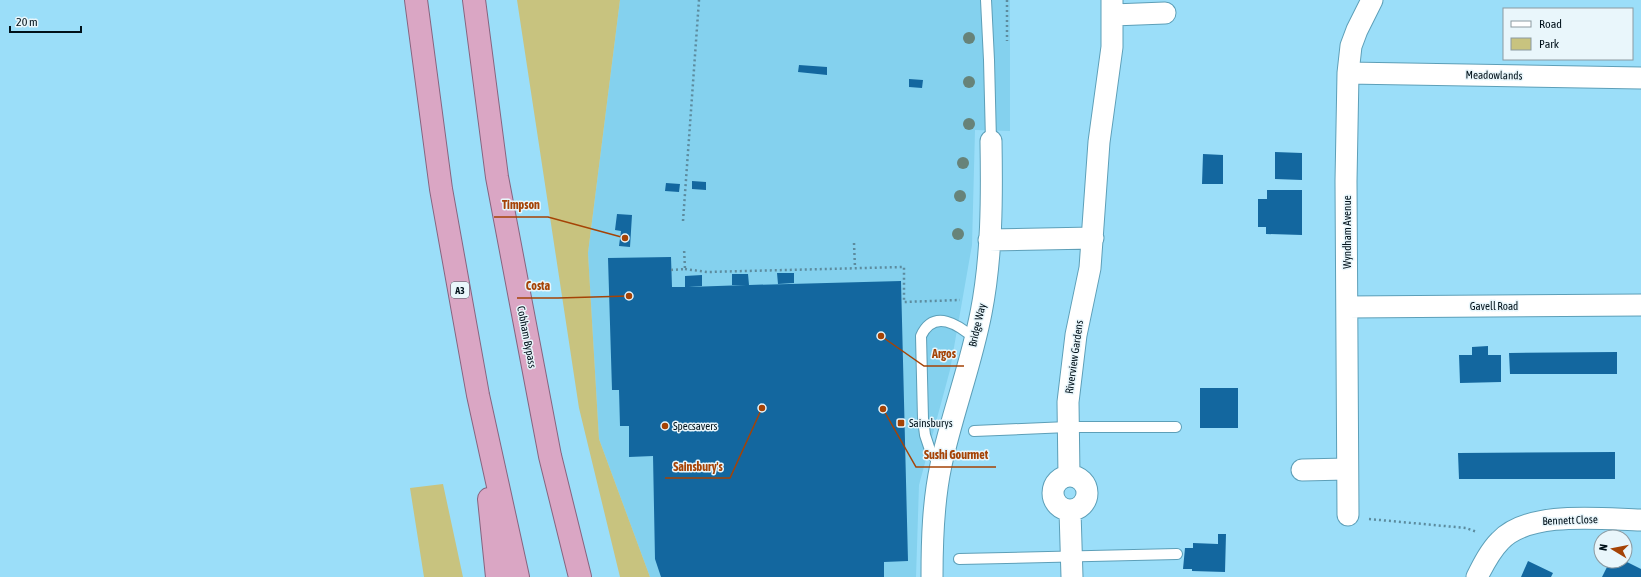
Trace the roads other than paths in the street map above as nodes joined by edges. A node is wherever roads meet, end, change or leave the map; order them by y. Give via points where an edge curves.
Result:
1 (416, 0) edge
2 (474, 0) edge
3 (986, 0) edge
4 (1372, 0) edge
5 (1112, 7) edge
6 (1165, 13) dead end
7 (1348, 73) junction
8 (1641, 78) edge
9 (991, 141) joint
10 (1093, 238) junction
11 (989, 240) junction
12 (1641, 304) edge
13 (1347, 307) junction
14 (975, 339) junction
15 (478, 395) junction
16 (1068, 427) junction
17 (1176, 427) dead end
18 (974, 431) dead end
19 (940, 467) junction
20 (1347, 469) junction
21 (1302, 470) dead end
22 (1348, 515) road end
23 (1641, 520) edge
24 (1177, 554) dead end
25 (1071, 556) junction
26 (959, 559) dead end
27 (497, 577) edge
28 (518, 577) edge
29 (580, 577) edge
30 (932, 577) edge
31 (1072, 577) edge
32 (1477, 577) edge

1 - 15 highway, A3 via 441,189
2 - 29 highway, Cobham Bypass via 497,177 550,456
3 - 9 lane
4 - 7 street, Wyndham Avenue via 1351,46
5 - 6 street, Riverview Gardens
5 - 10 street, Riverview Gardens via 1112,46 1099,142
7 - 8 street, Meadowlands
7 - 13 street, Wyndham Avenue
9 - 11 street, Bridge Way
10 - 11 street
10 - 16 street, Riverview Gardens via 1069,382
11 - 14 street, Bridge Way via 985,290
12 - 13 street, Gavell Road
13 - 20 street, Wyndham Avenue
14 - 19 street, Bridge Way
14 - 19 lane via 961,327 948,321 929,325 921,336 925,435
15 - 27 highway
15 - 28 highway, A3
16 - 17 lane
16 - 18 lane
16 - 25 street, Riverview Gardens via 1069,476 1055,485 1053,497 1059,507 1070,511
19 - 30 street, Bridge Way
20 - 21 street
20 - 22 street, Wyndham Avenue
23 - 32 street, Bennett Close via 1556,519 1528,524 1500,540
24 - 25 lane
25 - 26 lane
25 - 31 street, Riverview Gardens

